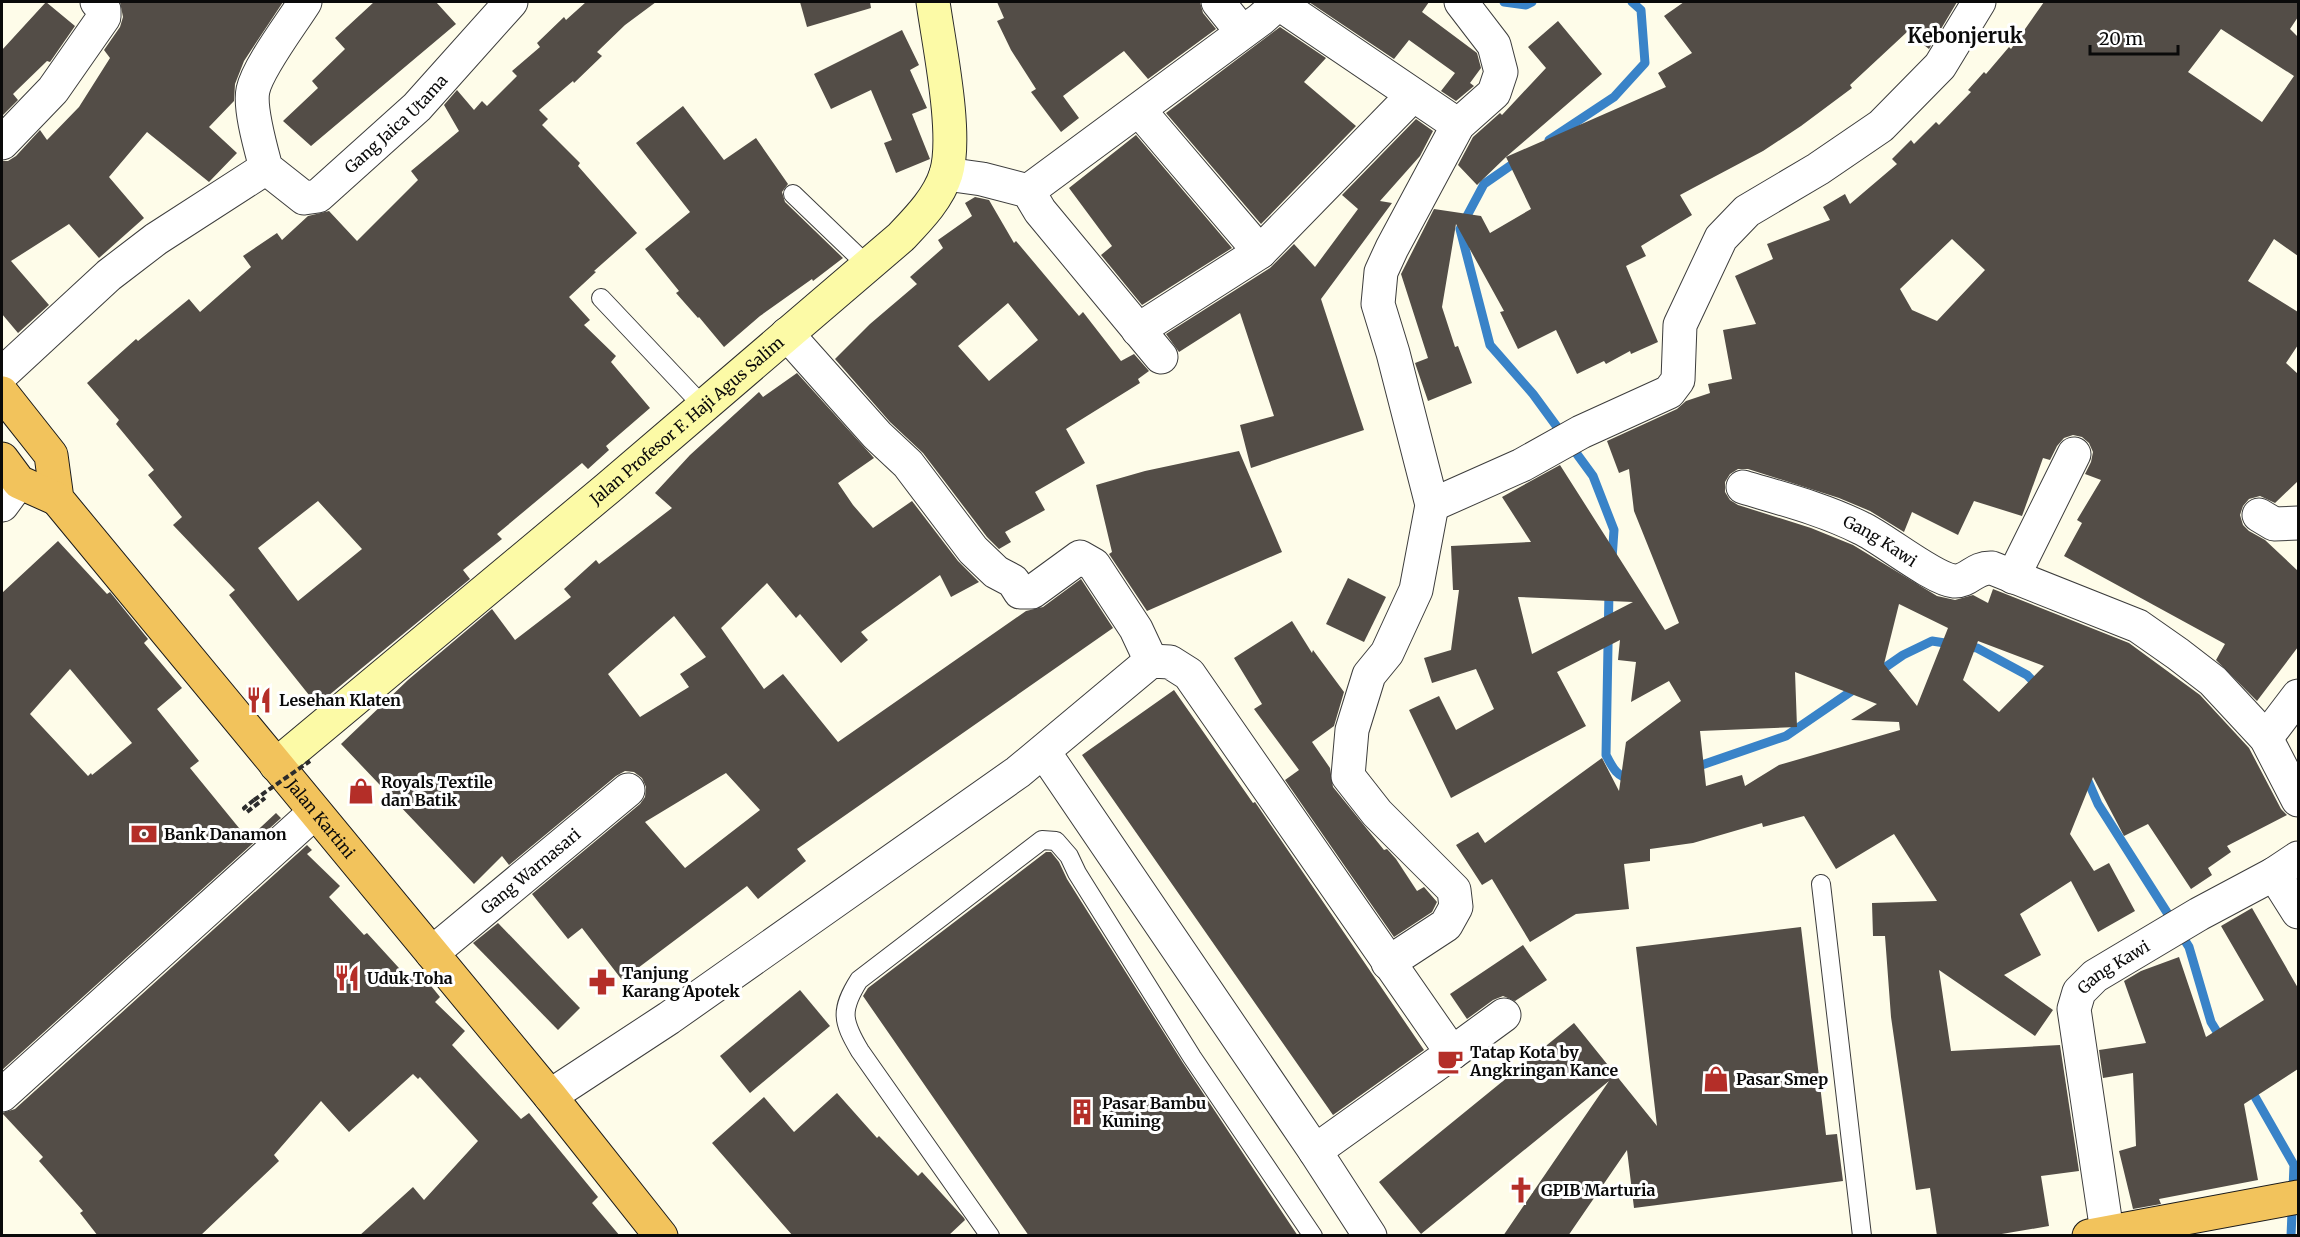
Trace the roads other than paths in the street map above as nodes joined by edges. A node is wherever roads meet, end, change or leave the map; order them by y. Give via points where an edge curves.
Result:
1 (97, 2) edge
2 (305, 2) edge
3 (510, 2) edge
4 (933, 2) edge
5 (1218, 2) edge
6 (1279, 2) edge
7 (1461, 2) edge
8 (1978, 2) edge
9 (1242, 32) junction
10 (1413, 95) junction
11 (1139, 110) junction
12 (1458, 125) junction
13 (2, 143) edge
14 (266, 168) junction
15 (946, 174) junction
16 (1028, 191) junction
17 (793, 194) dead end
18 (1260, 252) junction
19 (868, 266) junction
20 (601, 298) dead end
21 (1138, 330) junction
22 (787, 334) junction
23 (1161, 357) dead end
24 (2, 374) edge
25 (2, 393) edge
26 (704, 406) junction
27 (2074, 454) dead end
28 (7, 482) edge
29 (1743, 488) dead end
30 (57, 498) junction
31 (1432, 505) junction
32 (2259, 515) dead end
33 (2298, 523) edge
34 (2013, 577) junction
35 (1151, 661) junction
36 (2298, 696) edge
37 (2266, 738) junction
38 (1044, 752) junction
39 (276, 765) junction
40 (628, 790) dead end
41 (2298, 800) edge
42 (315, 813) junction
43 (2286, 866) edge
44 (1821, 884) dead end
45 (2298, 912) edge
46 (432, 954) junction
47 (1388, 963) junction
48 (1504, 1015) dead end
49 (1452, 1053) junction
50 (2, 1095) edge
51 (550, 1096) junction
52 (1315, 1150) junction
53 (2298, 1197) edge
54 (1308, 1234) edge
55 (2098, 1234) edge
56 (662, 1236) edge
57 (990, 1236) edge
58 (1370, 1236) edge
59 (1862, 1236) edge

1 - 13 street via 104,17 53,90
2 - 14 street via 253,91
3 - 14 street, Gang Jaica Utama via 417,107 318,196 304,198
4 - 15 main road, Jalan Profesor F. Haji Agus Salim via 947,108 950,151
5 - 9 street
6 - 9 street
6 - 10 street
7 - 12 street via 1494,45 1501,72 1494,93
8 - 31 street via 1940,66 1881,126 1747,211 1721,238 1680,324 1678,380 1669,392
9 - 11 street
10 - 12 street
10 - 18 street
11 - 16 street
11 - 18 street
12 - 31 street via 1392,248 1382,272 1378,304
14 - 24 street via 156,239 109,275
15 - 16 street
15 - 19 main road, Jalan Profesor F. Haji Agus Salim via 923,213
16 - 21 street via 1040,211
17 - 19 lane
18 - 21 street
19 - 22 main road, Jalan Profesor F. Haji Agus Salim
20 - 26 lane
21 - 23 street
22 - 26 main road, Jalan Profesor F. Haji Agus Salim
22 - 35 street via 908,464 973,550 996,572 1013,581 1020,592 1032,592 1080,557 1094,566 1140,635
25 - 30 highway via 51,455
26 - 39 main road, Jalan Profesor F. Haji Agus Salim
27 - 34 street
28 - 30 highway
29 - 34 street, Gang Kawi via 1818,508 1864,529 1953,581 1966,579 1982,568
30 - 39 highway, Jalan Kartini
31 - 47 street via 1416,590 1387,653 1369,675 1352,730 1348,776 1377,813 1454,890 1456,907 1446,925
32 - 33 street via 2274,524
34 - 37 street, Gang Kawi via 2138,626 2213,681
35 - 38 street
35 - 47 street via 1170,662 1189,674
36 - 37 street
37 - 41 street, Gang Kawi
38 - 51 street via 669,1018
38 - 52 street
39 - 42 highway, Jalan Kartini
40 - 46 street, Gang Warnasari
42 - 46 highway, Jalan Kartini
42 - 50 street
43 - 45 street
43 - 55 street, Gang Kawi via 2144,946 2087,982 2079,992 2074,1009
44 - 59 lane
46 - 51 highway, Jalan Kartini
47 - 49 street
48 - 49 street
49 - 52 street
51 - 56 highway, Jalan Kartini
52 - 58 street
53 - 55 highway
54 - 57 lane via 1192,1057 1069,856 1056,842 1042,840 858,980 844,1014 848,1032 860,1051

